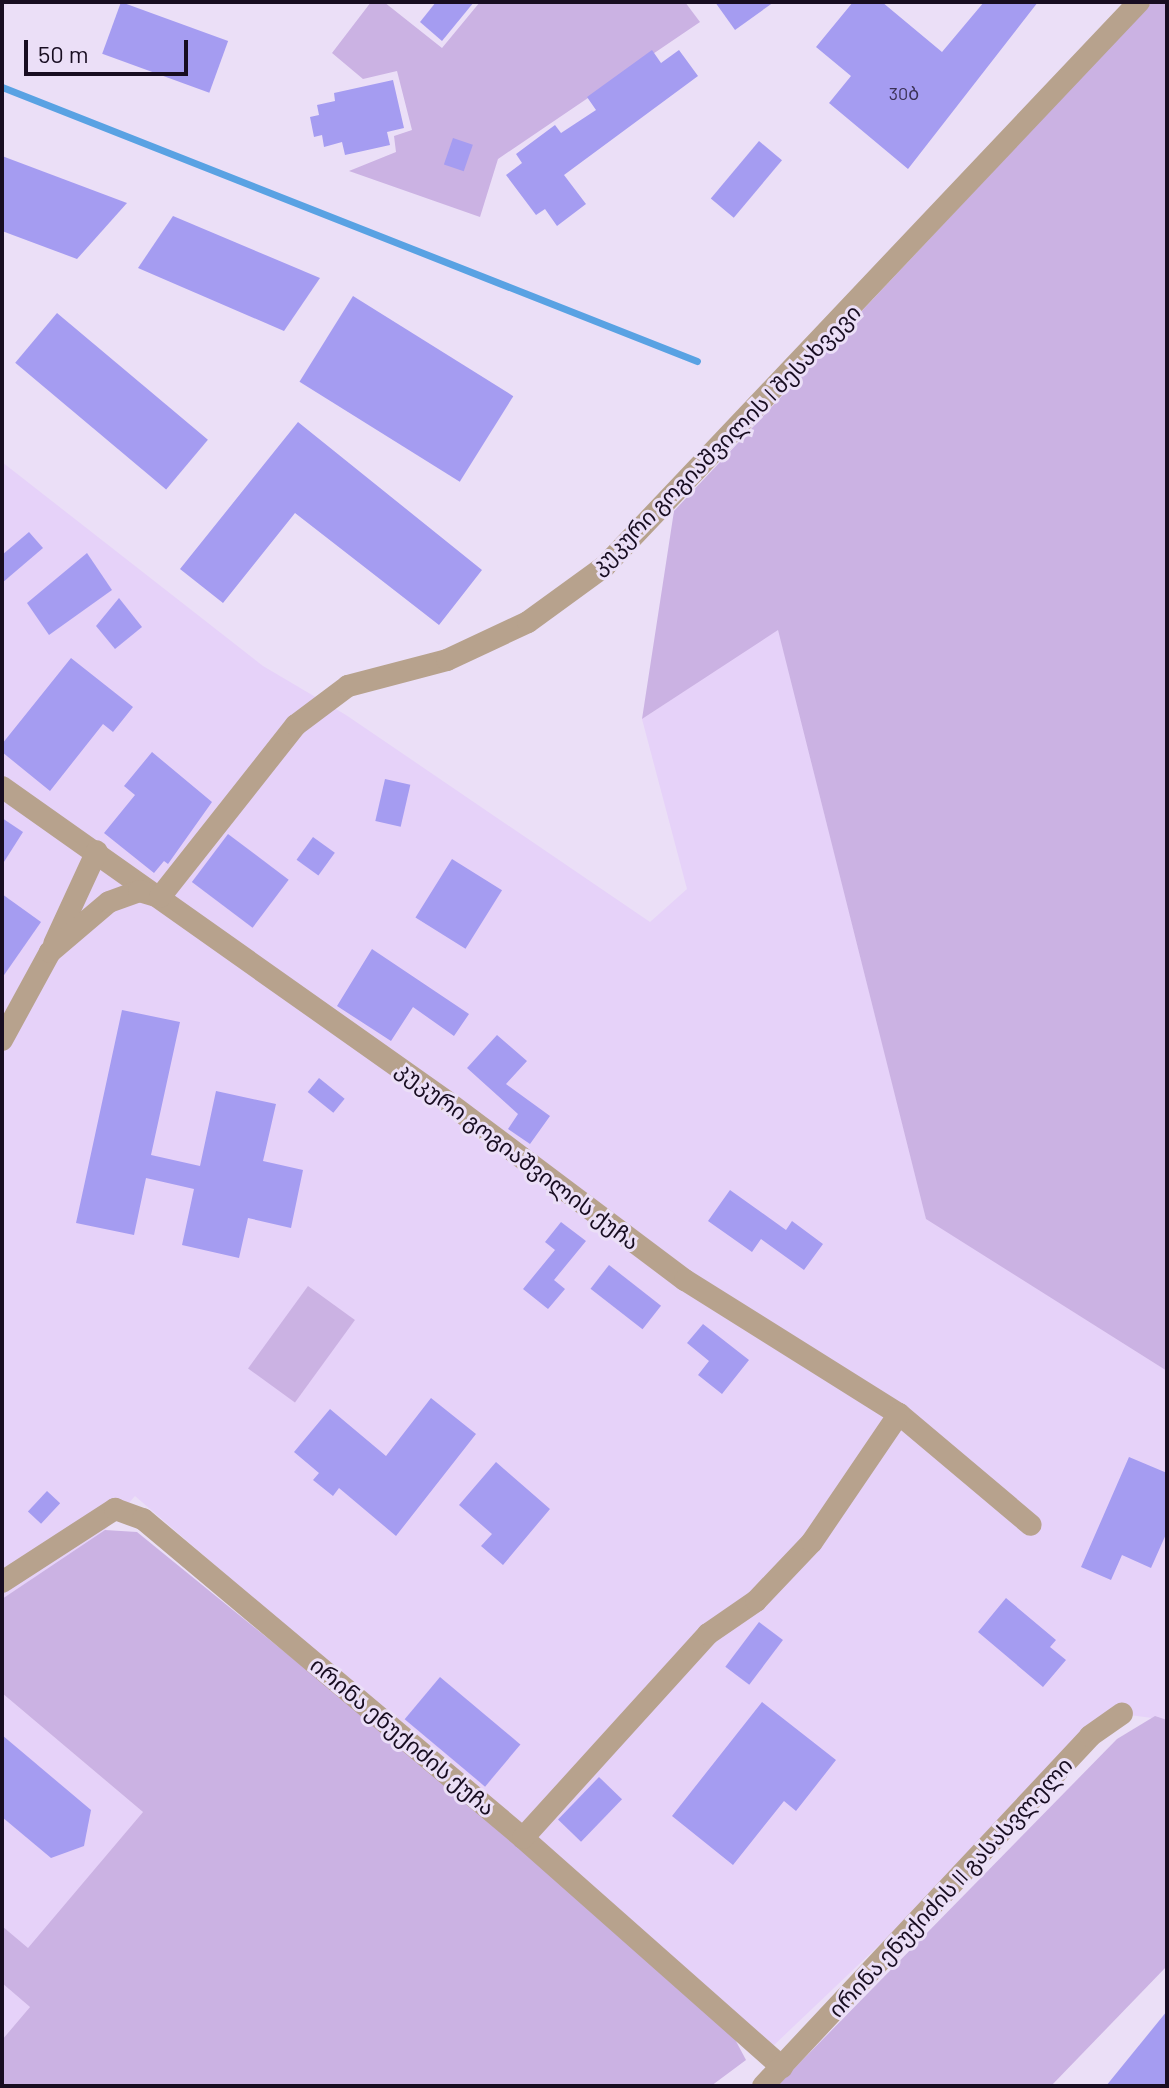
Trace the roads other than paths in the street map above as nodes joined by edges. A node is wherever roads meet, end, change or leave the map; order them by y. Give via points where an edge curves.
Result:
1 (1139, 2) edge
2 (2, 787) edge
3 (97, 851) junction
4 (160, 897) junction
5 (50, 952) junction
6 (2, 1040) edge
7 (899, 1414) junction
8 (1031, 1525) dead end
9 (2, 1582) edge
10 (1122, 1714) dead end
11 (523, 1838) junction
12 (782, 2067) junction
13 (763, 2086) edge

1 - 4 street, კუკური გოგიაშვილის I შესახვევი via 605,566 528,622 447,660 348,686 296,725
2 - 3 street, კუკური გოგიაშვილის ქუჩა
3 - 4 street, კუკური გოგიაშვილის ქუჩა
3 - 5 street
4 - 5 street via 139,891 109,902
4 - 7 street, კუკური გოგიაშვილის ქუჩა via 685,1280
5 - 6 street
7 - 8 street, კუკური გოგიაშვილის ქუჩა
7 - 11 street via 812,1542 756,1601 708,1634
9 - 11 street, ირინა ენუქიძის ქუჩა via 115,1509 143,1519
10 - 12 street, ირინა ენუქიძის II გასასვლელი via 1090,1736
11 - 12 street, ირინა ენუქიძის ქუჩა
12 - 13 street, ირინა ენუქიძის II გასასვლელი

